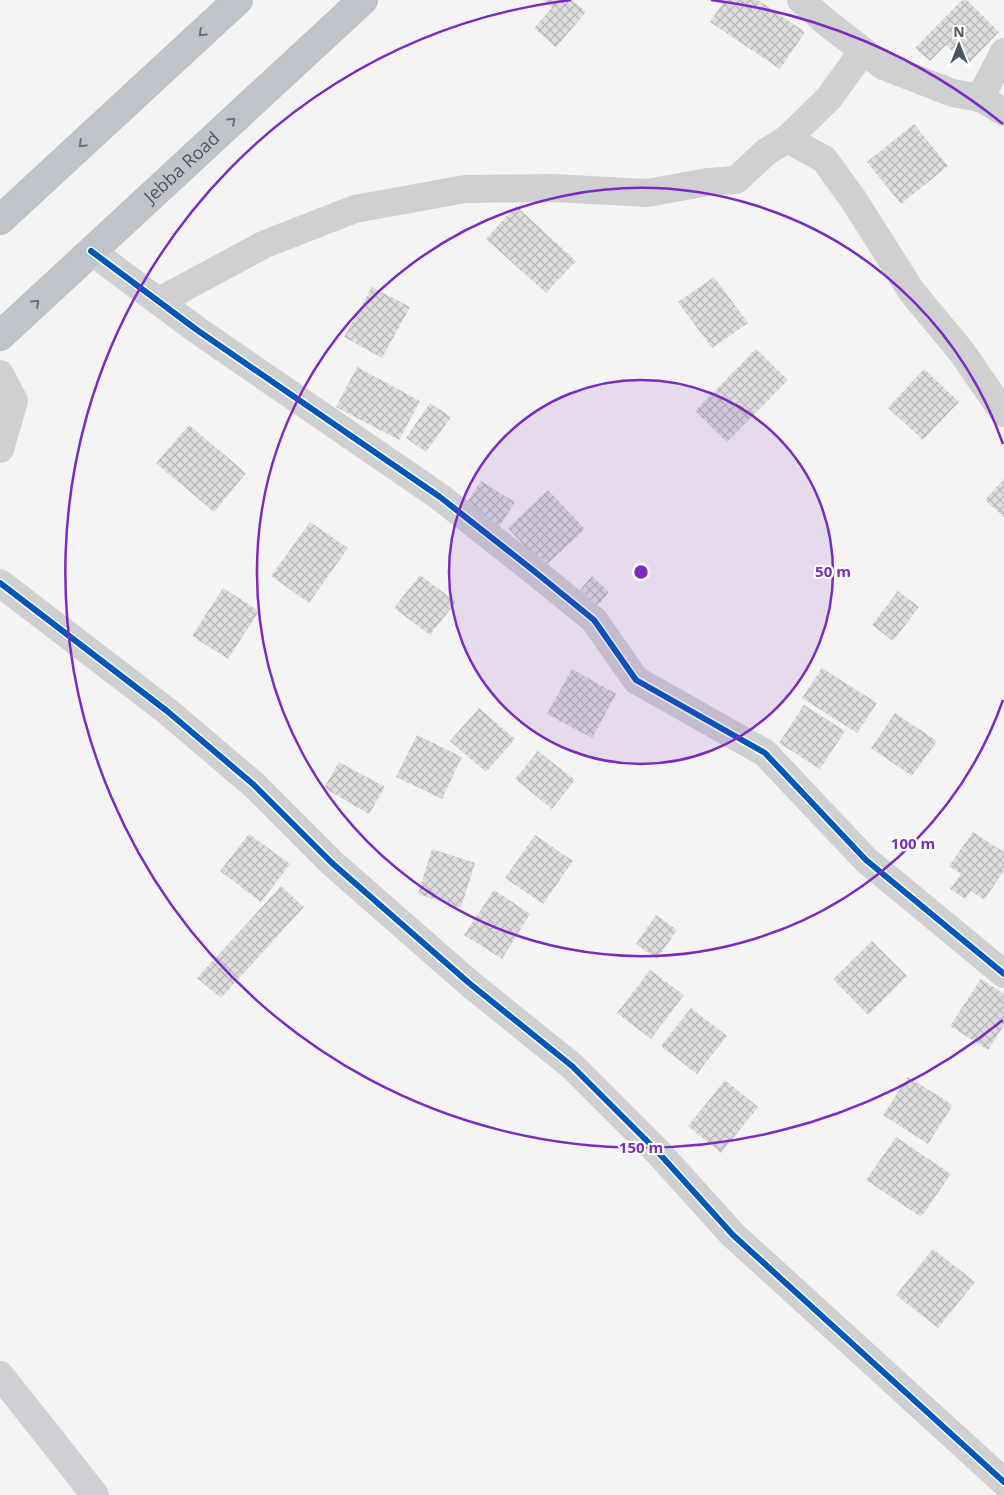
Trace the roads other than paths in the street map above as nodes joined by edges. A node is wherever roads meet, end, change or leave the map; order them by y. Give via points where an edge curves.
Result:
1 (238, 0) edge
2 (364, 0) edge
3 (801, 0) edge
4 (863, 51) junction
5 (1004, 52) edge
6 (980, 98) junction
7 (1004, 112) edge
8 (787, 139) junction
9 (0, 220) edge
10 (91, 251) junction
11 (159, 301) junction
12 (0, 336) edge
13 (0, 374) edge
14 (1004, 413) edge
15 (0, 449) edge
16 (0, 583) edge
17 (1002, 969) edge
18 (0, 1375) edge
19 (1004, 1482) edge
20 (95, 1495) edge

1 -> 9 highway
10 -> 2 highway, Jebba Road
3 - 4 street
4 - 6 street via 883,66 953,92
4 - 8 street via 829,98
5 - 6 street
6 - 7 street
8 - 11 street via 766,152 736,180 647,193 552,188 465,189 355,209 265,244
8 - 14 street via 824,159 912,292 961,352
10 - 11 street
12 -> 10 highway, Jebba Road
11 - 17 street via 440,497 534,571 594,620 636,680 764,754 866,860
13 - 15 street via 14,401
16 - 19 street via 167,711 254,785 332,863 454,970 572,1066 657,1151 733,1235
18 - 20 street

